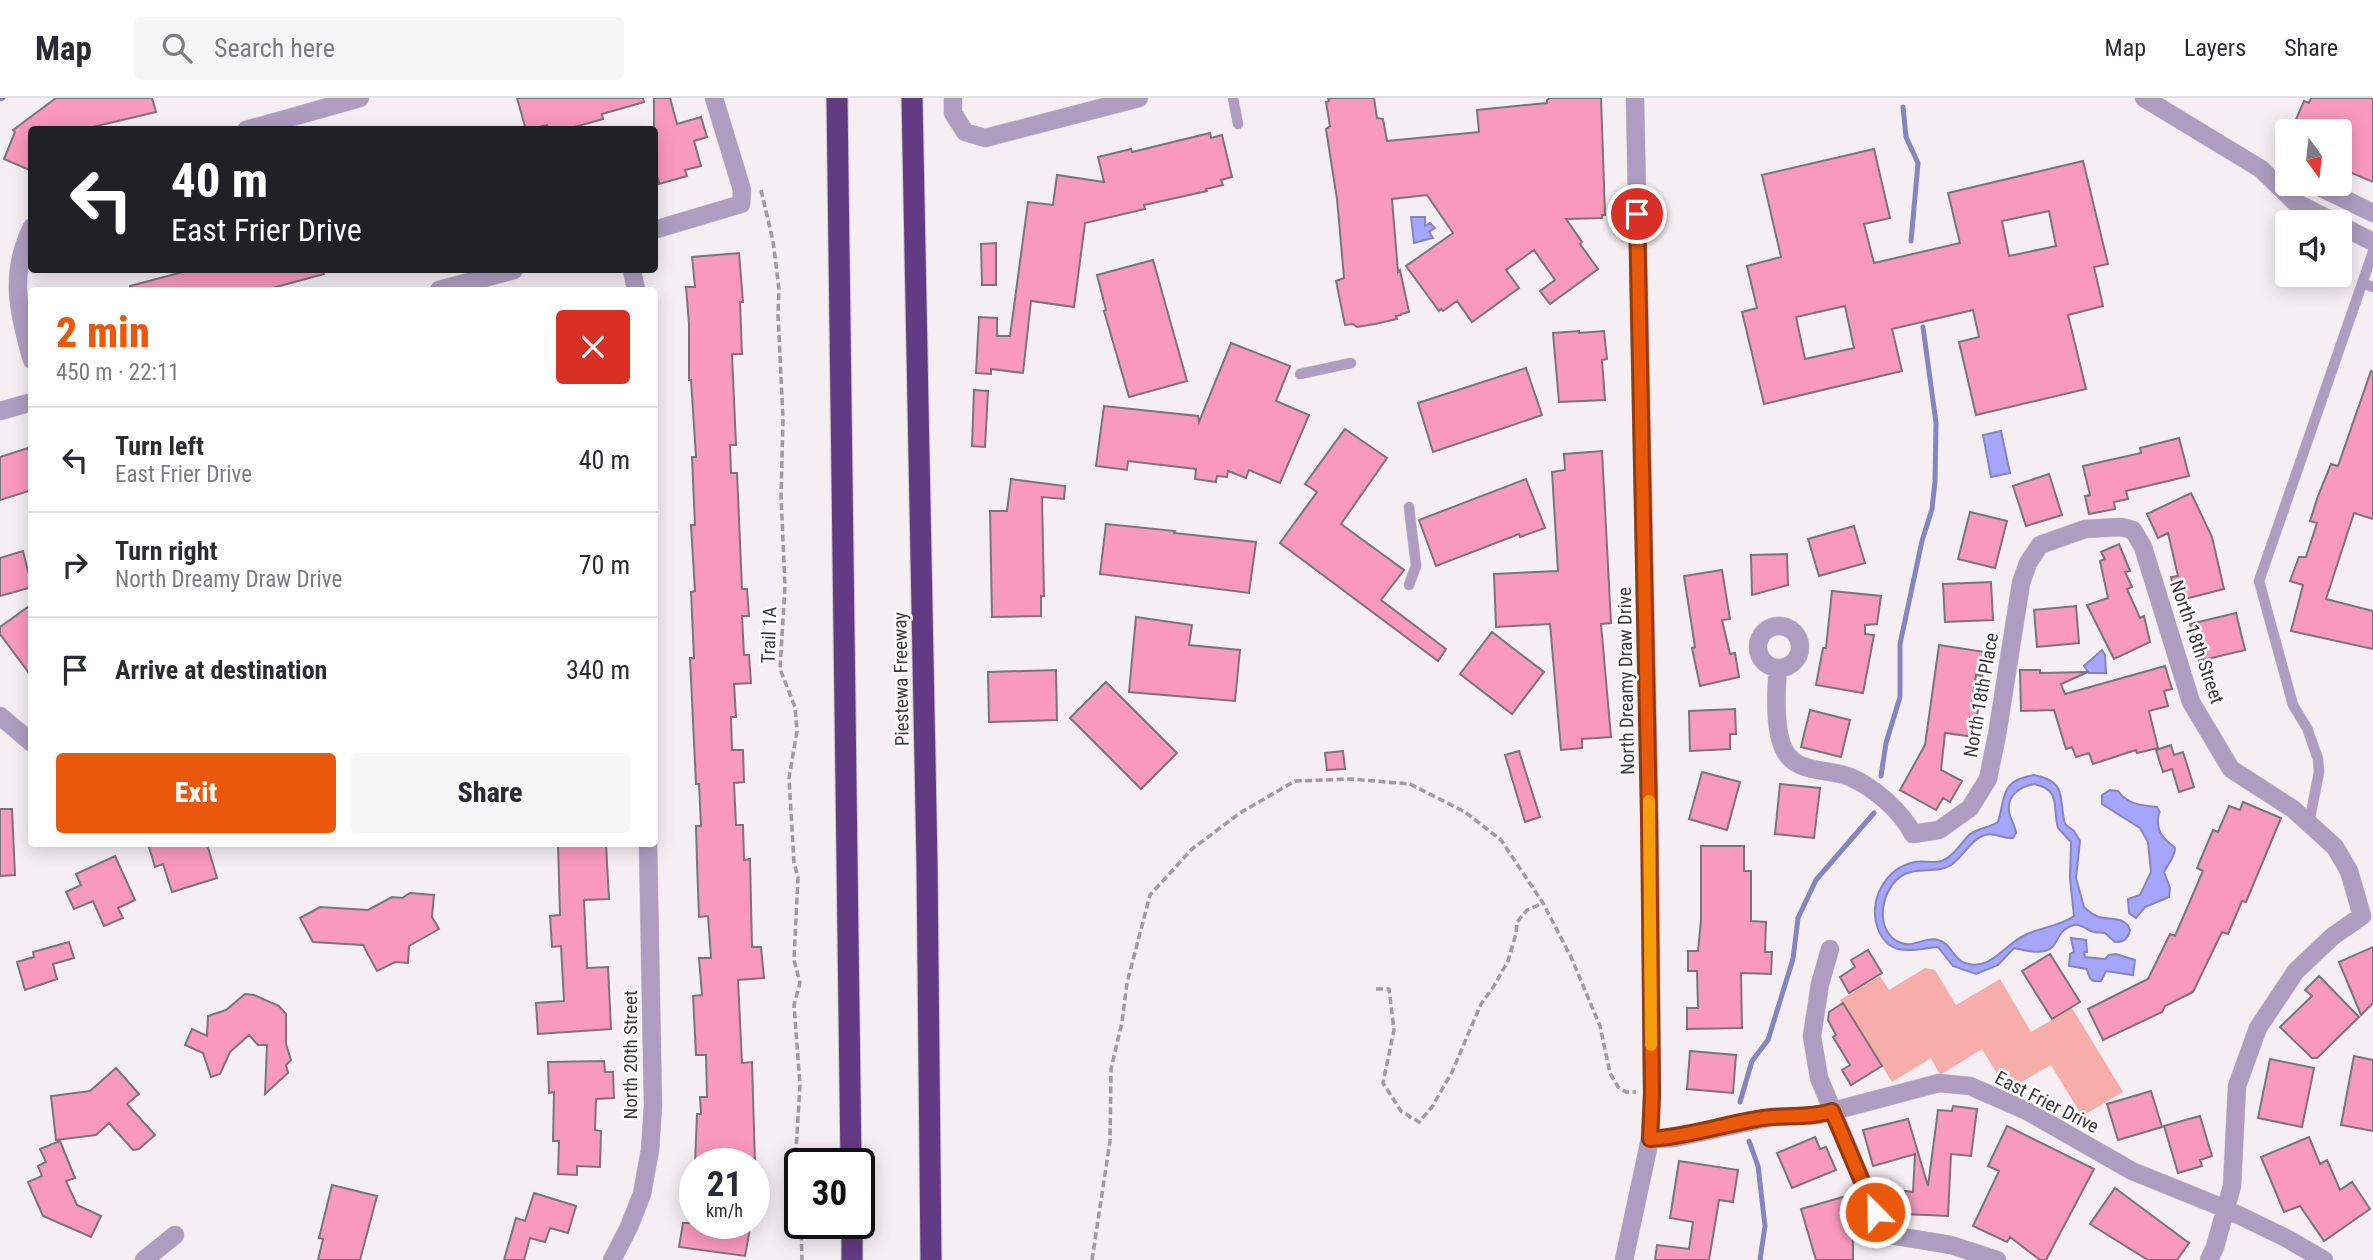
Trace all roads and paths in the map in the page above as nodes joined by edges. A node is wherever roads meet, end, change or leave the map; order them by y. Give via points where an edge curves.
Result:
1 (360, 98) edge
2 (714, 98) edge
3 (837, 98) edge
4 (912, 98) edge
5 (953, 98) edge
6 (1139, 98) edge
7 (1233, 98) edge
8 (1636, 98) edge
9 (2144, 98) edge
10 (1238, 124) dead end
11 (260, 126) edge
12 (2260, 169) junction
13 (2275, 173) edge
14 (760, 184) dead end
15 (2338, 196) edge
16 (2311, 210) edge
17 (2373, 213) edge
18 (658, 229) edge
19 (2352, 231) edge
20 (28, 237) edge
21 (2373, 242) edge
22 (2373, 252) edge
23 (503, 273) edge
24 (2362, 283) junction
25 (450, 287) edge
26 (2373, 287) edge
27 (28, 345) edge
28 (1351, 363) dead end
29 (1300, 374) dead end
30 (28, 403) edge
31 (0, 411) edge
32 (1409, 507) dead end
33 (2028, 563) joint
34 (1409, 584) dead end
35 (1778, 668) dead end
36 (0, 716) edge
37 (28, 740) edge
38 (2309, 823) junction
39 (648, 847) edge
40 (1543, 903) junction
41 (1830, 948) dead end
42 (1376, 989) dead end
43 (1652, 1094) junction
44 (1832, 1111) junction
45 (1650, 1139) junction
46 (796, 1148) edge
47 (851, 1148) edge
48 (2227, 1209) junction
49 (175, 1234) dead end
50 (801, 1239) edge
51 (852, 1239) edge
52 (144, 1260) edge
53 (612, 1260) edge
54 (802, 1260) edge
55 (852, 1260) edge
56 (931, 1260) edge
57 (1092, 1260) edge
58 (1624, 1260) edge
59 (1997, 1260) edge
60 (2209, 1260) edge
61 (2324, 1260) edge

1 - 11 street
2 - 18 street via 742,191 741,204
3 - 47 highway
4 - 56 highway, Piestewa Freeway
5 - 6 street via 953,113 965,132 985,138
7 - 10 lane
8 - 43 street, North Dreamy Draw Drive
9 - 12 street
12 - 13 street
12 - 16 street via 2295,202
14 - 46 path, Trail 1A via 779,289 785,586 780,669 795,708 797,731 789,778 798,877
15 - 17 street
19 - 21 street
20 - 27 street via 17,288
22 - 24 lane
23 - 25 street
24 - 26 lane
24 - 38 lane via 2259,581 2293,705 2318,759
28 - 29 lane
30 - 31 street
32 - 34 lane via 1416,566
33 - 35 street, North 18th Place via 1988,779 1970,808 1939,830 1913,834 1905,818 1849,776 1796,764 1787,756 1780,739
33 - 38 street, North 18th Street via 2040,545 2085,529 2133,530 2143,547 2197,713 2231,769
36 - 37 street
38 - 48 street, North 18th Street via 2335,847 2349,870 2362,916 2296,971 2258,1028 2238,1086
39 - 53 street, North 20th Street via 650,1150 642,1194
40 - 42 path via 1527,909 1517,922 1508,961 1481,1004 1452,1072 1419,1122 1401,1111 1382,1083 1394,1030 1389,989
40 - 43 path via 1589,996 1610,1073 1626,1092
40 - 57 path via 1501,840 1465,812 1410,784 1295,781 1240,813 1192,849 1150,895 1127,983 1111,1069 1111,1141
41 - 44 street via 1812,1035 1819,1078
43 - 45 street, North Dreamy Draw Drive
44 - 45 street, East Frier Drive
44 - 48 street, East Frier Drive via 1938,1083 1970,1086 2027,1111 2132,1171
44 - 59 street via 1884,1234 1951,1245
45 - 58 street, North Dreamy Draw Drive
48 - 60 street
48 - 61 street, East Frier Drive
49 - 52 street
50 - 54 path
51 - 55 highway

